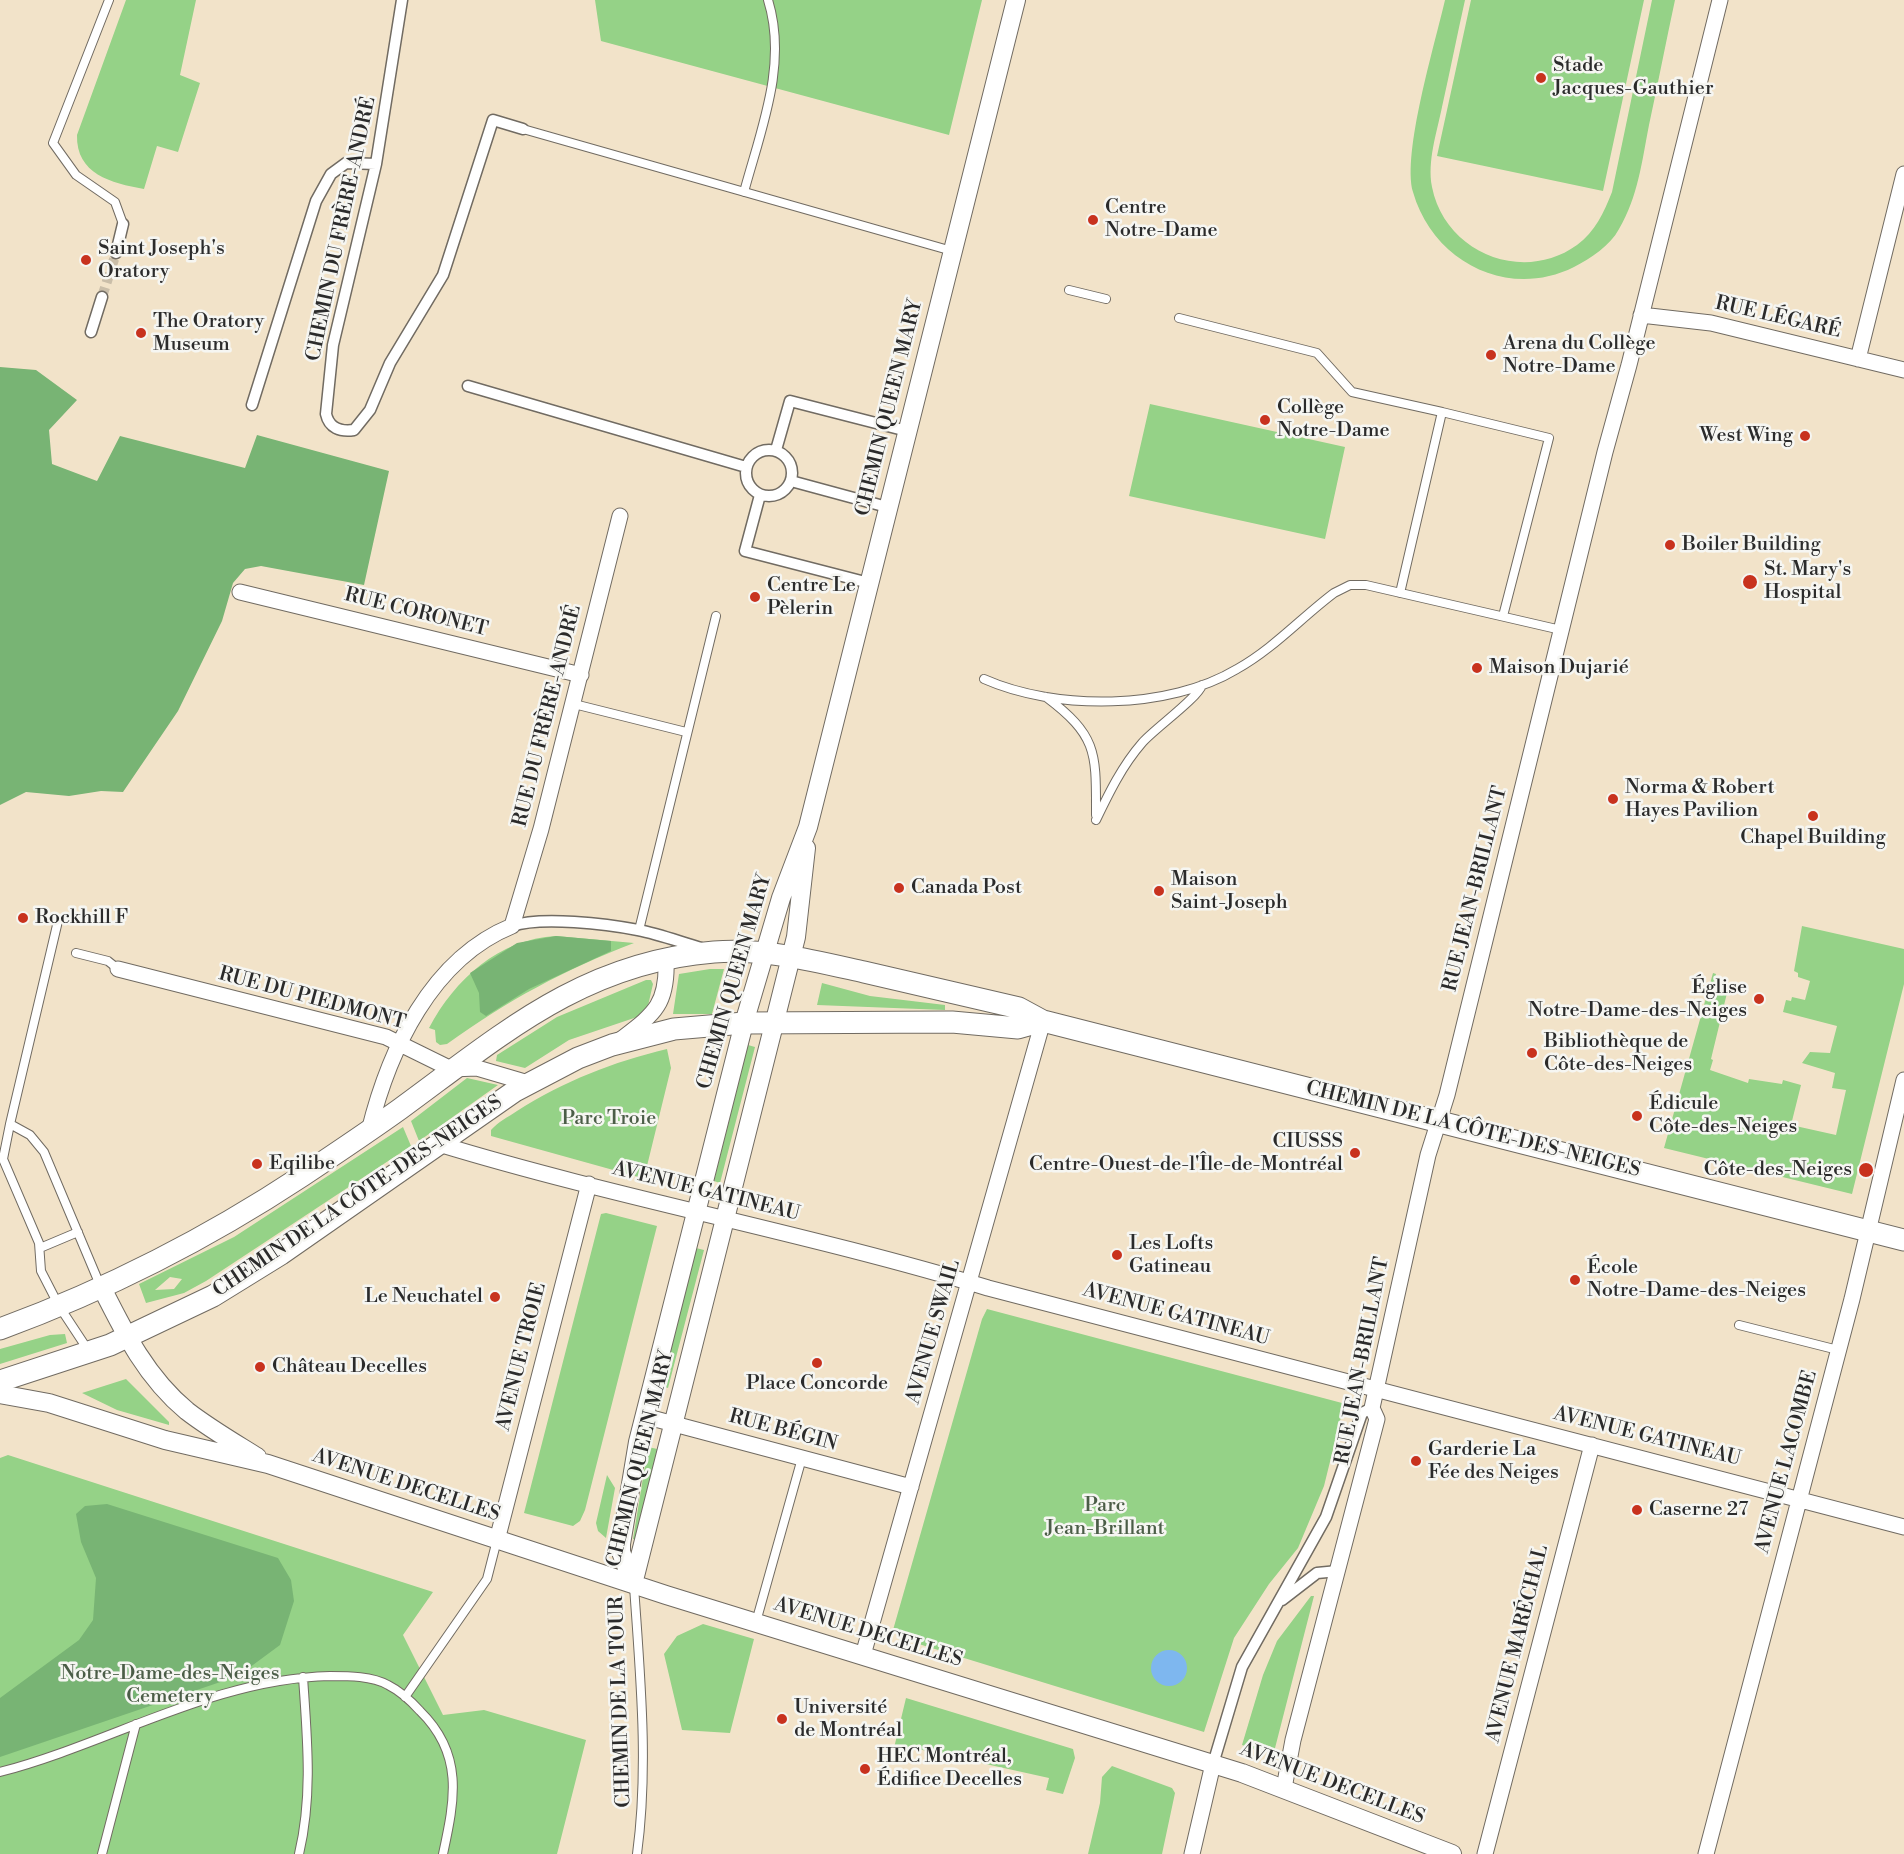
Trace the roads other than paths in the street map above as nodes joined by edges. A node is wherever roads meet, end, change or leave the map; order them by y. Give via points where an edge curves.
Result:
1 (109, 0) edge
2 (402, 0) edge
3 (768, 0) edge
4 (1016, 0) edge
5 (1720, 0) edge
6 (523, 129) joint
7 (376, 164) junction
8 (1904, 174) edge
9 (744, 192) junction
10 (123, 224) joint
11 (952, 251) junction
12 (116, 253) tunnel mouth
13 (1069, 290) dead end
14 (102, 297) tunnel mouth
15 (1106, 300) dead end
16 (1641, 315) junction
17 (1179, 318) dead end
18 (91, 332) dead end
19 (1858, 358) junction
20 (1904, 370) edge
21 (468, 386) dead end
22 (252, 405) dead end
23 (1442, 411) junction
24 (907, 431) junction
25 (776, 450) junction
26 (746, 467) junction
27 (791, 481) junction
28 (760, 495) junction
29 (887, 507) junction
30 (620, 516) dead end
31 (869, 583) junction
32 (240, 592) dead end
33 (1400, 593) junction
34 (716, 616) dead end
35 (1503, 616) junction
36 (1563, 631) junction
37 (581, 675) junction
38 (984, 679) dead end
39 (1202, 685) junction
40 (1044, 695) junction
41 (574, 704) junction
42 (686, 732) junction
43 (808, 827) junction
44 (58, 921) dead end
45 (512, 926) junction
46 (639, 930) junction
47 (713, 952) junction
48 (76, 953) dead end
49 (765, 953) junction
50 (791, 956) junction
51 (666, 959) junction
52 (118, 969) joint
53 (1043, 1021) junction
54 (776, 1022) junction
55 (744, 1023) junction
56 (402, 1043) junction
57 (612, 1045) junction
58 (451, 1069) junction
59 (1904, 1080) edge
60 (528, 1083) junction
61 (1439, 1122) junction
62 (10, 1124) junction
63 (369, 1131) junction
64 (439, 1144) junction
65 (589, 1184) junction
66 (695, 1211) junction
67 (724, 1218) junction
68 (1866, 1231) junction
69 (78, 1232) junction
70 (1904, 1240) edge
71 (40, 1248) junction
72 (970, 1283) junction
73 (101, 1286) junction
74 (59, 1305) junction
75 (1739, 1325) dead end
76 (0, 1329) edge
77 (127, 1338) junction
78 (1838, 1350) junction
79 (90, 1353) junction
80 (0, 1381) edge
81 (1376, 1389) junction
82 (0, 1394) edge
83 (1372, 1408) junction
84 (644, 1416) junction
85 (675, 1425) junction
86 (1592, 1445) junction
87 (802, 1458) junction
88 (268, 1464) junction
89 (911, 1487) junction
90 (1799, 1497) junction
91 (1904, 1527) edge
92 (497, 1540) junction
93 (1338, 1571) junction
94 (633, 1584) junction
95 (1277, 1604) junction
96 (756, 1622) junction
97 (862, 1655) junction
98 (303, 1677) junction
99 (405, 1697) junction
100 (136, 1724) junction
101 (1213, 1764) junction
102 (0, 1772) edge
103 (1284, 1788) junction
104 (102, 1854) edge
105 (299, 1854) edge
106 (443, 1854) edge
107 (637, 1854) edge
108 (1192, 1854) edge
109 (1450, 1854) edge
110 (1485, 1854) edge
111 (1706, 1854) edge

1 - 10 lane via 53,143 76,175 115,202
2 - 7 street, CHEMIN DU FRÈRE-ANDRÉ
3 - 9 lane via 775,32 774,75
4 - 11 street, CHEMIN QUEEN MARY
5 - 16 street, RUE JEAN-BRILLANT
6 - 7 street, CHEMIN DU FRÈRE-ANDRÉ via 493,120 443,275 390,363 365,419 354,430 342,431 331,425 326,414 333,345
6 - 9 lane
7 - 22 street via 346,163 331,174 316,201
8 - 19 street
9 - 11 lane
10 - 12 street
11 - 24 street, CHEMIN QUEEN MARY
13 - 15 lane
14 - 18 street
16 - 19 street, RUE LÉGARÉ via 1711,323
16 - 36 street, RUE JEAN-BRILLANT
17 - 23 lane via 1317,353 1352,392
19 - 20 street, RUE LÉGARÉ
21 - 26 street
23 - 33 lane
23 - 35 lane via 1549,438
24 - 25 street via 790,401
24 - 29 street, CHEMIN QUEEN MARY
25 - 26 street via 761,451
25 - 27 street via 788,459 793,473
26 - 28 street via 750,486
27 - 28 street via 782,492
27 - 29 street
28 - 31 street via 745,550
29 - 31 street, CHEMIN QUEEN MARY
30 - 37 street, RUE DU FRÈRE-ANDRÉ
31 - 43 street, CHEMIN QUEEN MARY
32 - 37 street, RUE CORONET
33 - 35 lane
33 - 39 lane via 1358,584 1343,587 1253,659
34 - 42 lane
35 - 36 lane
36 - 61 street, RUE JEAN-BRILLANT
37 - 41 street, RUE DU FRÈRE-ANDRÉ
38 - 40 lane
39 - 40 lane via 1121,701
39 - 40 lane via 1130,758 1096,820 1092,749 1075,720
41 - 42 lane
41 - 45 street, RUE DU FRÈRE-ANDRÉ
42 - 46 lane
43 - 49 street, CHEMIN QUEEN MARY
43 - 50 street, CHEMIN QUEEN MARY via 802,901
44 - 62 lane
45 - 46 street, CHEMIN DE LA CÔTE-DES-NEIGES via 548,922
45 - 56 street, CHEMIN DE LA CÔTE-DES-NEIGES via 483,941 448,969 428,995
46 - 47 street, CHEMIN DE LA CÔTE-DES-NEIGES
47 - 49 main road, CHEMIN DE LA CÔTE-DES-NEIGES
47 - 51 main road, CHEMIN DE LA CÔTE-DES-NEIGES
48 - 52 lane via 108,961
49 - 50 main road, CHEMIN DE LA CÔTE-DES-NEIGES
49 - 55 street, CHEMIN QUEEN MARY
50 - 53 main road, CHEMIN DE LA CÔTE-DES-NEIGES via 1019,1008
50 - 54 street, CHEMIN QUEEN MARY
51 - 57 street, CHEMIN DE LA CÔTE-DES-NEIGES via 666,984 658,1008
51 - 58 main road, CHEMIN DE LA CÔTE-DES-NEIGES via 616,973 545,1006
52 - 56 street, RUE DU PIEDMONT
53 - 54 main road, CHEMIN DE LA CÔTE-DES-NEIGES via 1018,1028 959,1023
53 - 61 main road, CHEMIN DE LA CÔTE-DES-NEIGES
53 - 72 street, AVENUE SWAIL
54 - 55 main road, CHEMIN DE LA CÔTE-DES-NEIGES
54 - 67 street, CHEMIN QUEEN MARY
55 - 57 main road, CHEMIN DE LA CÔTE-DES-NEIGES via 674,1029
55 - 66 street, CHEMIN QUEEN MARY
56 - 58 street, RUE DU PIEDMONT
56 - 63 street, CHEMIN DE LA CÔTE-DES-NEIGES via 377,1100
57 - 60 main road, CHEMIN DE LA CÔTE-DES-NEIGES
58 - 60 street, RUE DU PIEDMONT via 477,1068
58 - 63 main road, CHEMIN DE LA CÔTE-DES-NEIGES
59 - 68 street, AVENUE LACOMBE
60 - 64 main road, CHEMIN DE LA CÔTE-DES-NEIGES
61 - 68 main road, CHEMIN DE LA CÔTE-DES-NEIGES
61 - 81 street, RUE JEAN-BRILLANT via 1406,1248
62 - 69 lane via 30,1134 44,1152
62 - 71 lane via 3,1159
63 - 73 main road, CHEMIN DE LA CÔTE-DES-NEIGES via 219,1227
64 - 65 street, AVENUE GATINEAU
64 - 77 main road, CHEMIN DE LA CÔTE-DES-NEIGES via 247,1276
65 - 66 street, AVENUE GATINEAU
65 - 92 street, AVENUE TROIE
66 - 67 street, AVENUE GATINEAU
66 - 84 street, CHEMIN QUEEN MARY
67 - 72 street, AVENUE GATINEAU
67 - 85 street, CHEMIN QUEEN MARY via 679,1394
68 - 70 main road, CHEMIN DE LA CÔTE-DES-NEIGES
68 - 78 street, AVENUE LACOMBE
69 - 71 lane
69 - 73 lane
71 - 74 lane via 41,1271
72 - 81 street, AVENUE GATINEAU
72 - 89 street, AVENUE SWAIL
73 - 74 main road, CHEMIN DE LA CÔTE-DES-NEIGES
73 - 77 street, AVENUE DECELLES
74 - 76 main road, CHEMIN DE LA CÔTE-DES-NEIGES
74 - 79 lane
75 - 78 lane
77 - 79 main road, CHEMIN DE LA CÔTE-DES-NEIGES
77 - 88 street, AVENUE DECELLES via 155,1379 181,1405
78 - 90 street, AVENUE LACOMBE
79 - 80 main road, CHEMIN DE LA CÔTE-DES-NEIGES
81 - 83 street, RUE JEAN-BRILLANT
81 - 86 street, AVENUE GATINEAU
82 - 88 street, AVENUE DECELLES via 38,1400 165,1440
83 - 93 street, RUE JEAN-BRILLANT via 1377,1419
83 - 95 street via 1362,1413 1326,1517
84 - 85 street, RUE BÉGIN
84 - 94 street, CHEMIN QUEEN MARY via 621,1544
85 - 87 street, RUE BÉGIN
85 - 94 street, CHEMIN QUEEN MARY
86 - 90 street, AVENUE GATINEAU
86 - 110 street, AVENUE MARÉCHAL
87 - 89 street, RUE BÉGIN
87 - 96 lane
88 - 92 street, AVENUE DECELLES
89 - 97 street, AVENUE SWAIL
90 - 91 street, AVENUE GATINEAU
90 - 111 street, AVENUE LACOMBE
92 - 94 street, AVENUE DECELLES
92 - 99 lane via 487,1579
93 - 95 street via 1317,1573
93 - 103 street, RUE JEAN-BRILLANT
94 - 96 street, AVENUE DECELLES
94 - 107 lane, CHEMIN DE LA TOUR via 642,1756 642,1817
95 - 101 street via 1242,1667
96 - 97 street, AVENUE DECELLES
97 - 101 street, AVENUE DECELLES
98 - 99 lane via 353,1676 387,1684
98 - 100 lane via 213,1696
98 - 105 lane via 310,1777
99 - 106 lane via 444,1739 450,1762 453,1807
100 - 102 lane via 39,1762
100 - 104 lane
101 - 103 street, AVENUE DECELLES
101 - 108 street
103 - 109 street, AVENUE DECELLES

